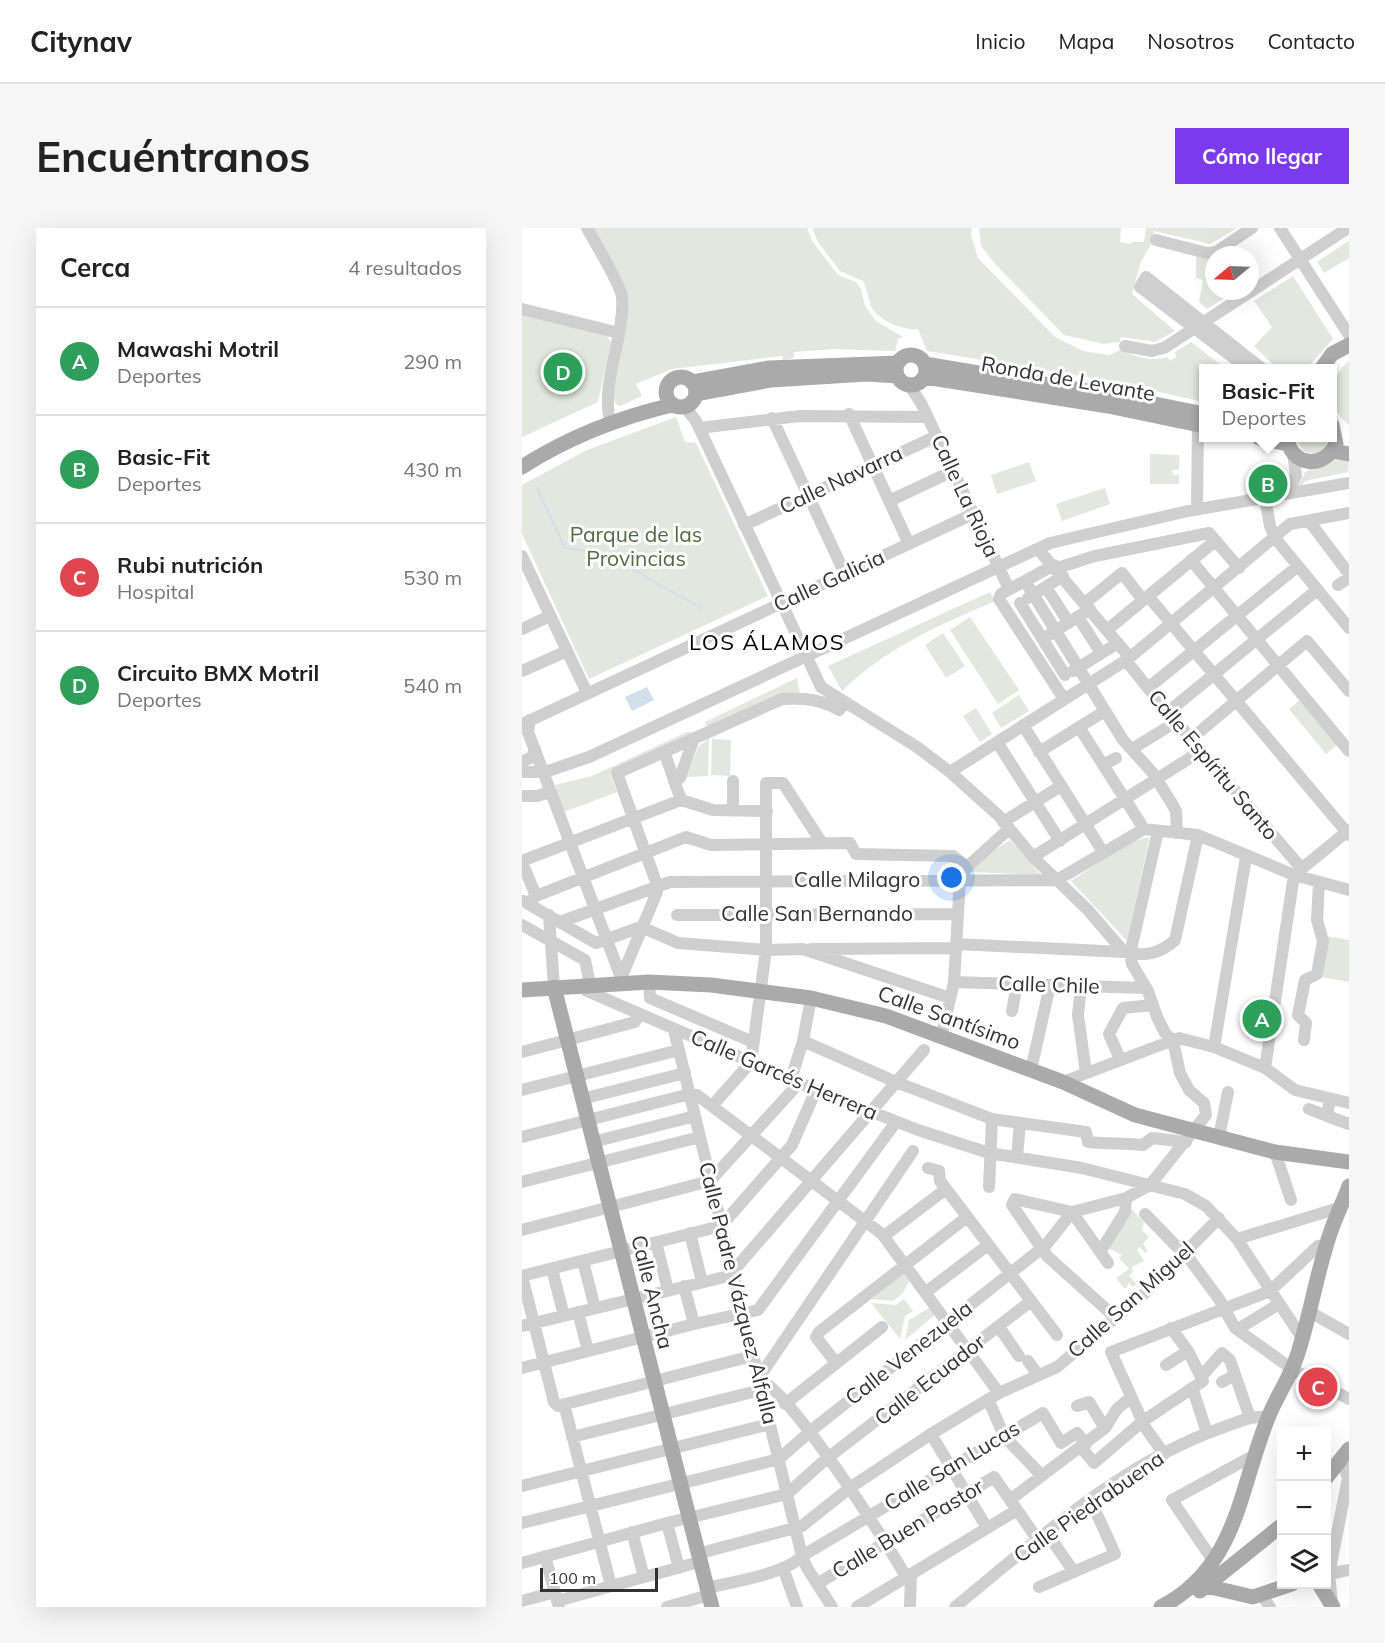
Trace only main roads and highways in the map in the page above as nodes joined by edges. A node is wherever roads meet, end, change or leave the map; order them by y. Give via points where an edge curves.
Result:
1 (1325, 364) edge
2 (1335, 364) edge
3 (665, 391) junction
4 (689, 401) junction
5 (647, 411) junction
6 (1199, 420) edge
7 (1338, 439) edge
8 (1336, 442) edge
9 (1290, 445) edge
10 (1349, 454) edge
11 (522, 467) edge
12 (554, 987) junction
13 (522, 990) edge
14 (1349, 1161) edge
15 (1349, 1186) edge
16 (1345, 1206) edge
17 (1345, 1454) edge
18 (1331, 1472) edge
19 (1277, 1528) edge
20 (1206, 1586) junction
21 (1284, 1589) edge
22 (1327, 1589) edge
23 (709, 1597) edge
24 (1263, 1603) edge
25 (1168, 1605) edge
26 (1333, 1607) edge

1 - 2 main road via 1332,354 1349,345
3 - 4 main road
3 - 4 main road, Ronda de Levante via 674,378 684,376
3 - 5 main road, Ronda de Levante
4 - 5 main road, Ronda de Levante
4 - 6 main road, Ronda de Levante via 771,380 912,375 1111,395
5 - 11 main road, Ronda de Levante via 566,443
7 - 10 main road
8 - 9 main road via 1323,460 1309,462
12 - 13 main road, Calle Santísimo
12 - 14 main road, Calle Santísimo via 622,979 811,998 886,1016 1064,1082 1190,1136 1219,1137 1275,1152
12 - 23 main road, Calle Ancha
15 - 16 main road
16 - 25 main road via 1337,1232 1329,1241 1292,1369 1268,1417 1239,1510 1214,1562
17 - 18 main road
19 - 20 main road
20 - 24 main road
20 - 25 main road
21 - 24 main road
22 - 26 main road

